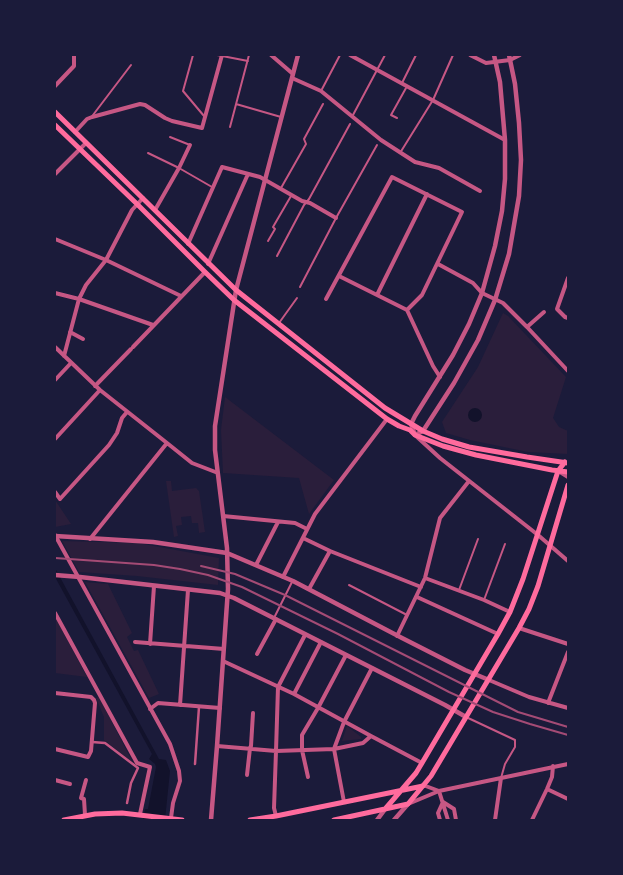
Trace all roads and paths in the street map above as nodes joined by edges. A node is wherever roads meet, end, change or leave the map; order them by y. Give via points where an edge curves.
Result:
1 (74, 55) edge
2 (193, 55) edge
3 (220, 55) edge
4 (249, 55) edge
5 (271, 55) edge
6 (298, 55) edge
7 (340, 55) edge
8 (350, 55) edge
9 (385, 55) edge
10 (416, 55) edge
11 (453, 55) edge
12 (470, 55) edge
13 (494, 55) edge
14 (520, 55) edge
15 (510, 58) edge
16 (248, 61) junction
17 (497, 63) junction
18 (131, 65) dead end
19 (377, 70) junction
20 (293, 76) junction
21 (402, 83) junction
22 (55, 86) edge
23 (407, 86) junction
24 (321, 91) junction
25 (433, 100) junction
26 (236, 104) junction
27 (323, 104) dead end
28 (55, 112) edge
29 (92, 117) junction
30 (282, 117) junction
31 (352, 117) junction
32 (206, 118) junction
33 (397, 118) dead end
34 (350, 124) dead end
35 (55, 125) edge
36 (230, 127) dead end
37 (76, 132) junction
38 (170, 137) dead end
39 (505, 140) junction
40 (86, 143) junction
41 (190, 145) joint
42 (377, 145) dead end
43 (79, 149) junction
44 (148, 153) dead end
45 (400, 153) junction
46 (179, 168) junction
47 (55, 174) edge
48 (248, 174) junction
49 (265, 179) junction
50 (212, 187) junction
51 (281, 188) junction
52 (480, 190) dead end
53 (292, 194) junction
54 (427, 194) junction
55 (143, 198) junction
56 (306, 202) junction
57 (137, 204) junction
58 (155, 210) junction
59 (336, 218) junction
60 (55, 239) edge
61 (268, 241) dead end
62 (188, 244) junction
63 (277, 256) dead end
64 (106, 260) junction
65 (208, 264) junction
66 (438, 264) junction
67 (205, 272) junction
68 (339, 276) junction
69 (568, 278) edge
70 (300, 286) dead end
71 (236, 290) junction
72 (55, 293) edge
73 (482, 293) junction
74 (377, 295) junction
75 (182, 296) junction
76 (297, 298) dead end
77 (79, 299) junction
78 (326, 299) dead end
79 (234, 300) junction
80 (496, 300) junction
81 (406, 310) junction
82 (544, 312) dead end
83 (568, 318) edge
84 (279, 323) junction
85 (153, 325) junction
86 (527, 327) junction
87 (70, 332) junction
88 (83, 339) dead end
89 (55, 347) edge
90 (64, 356) junction
91 (71, 363) junction
92 (567, 369) edge
93 (440, 377) junction
94 (55, 380) edge
95 (95, 386) junction
96 (100, 390) junction
97 (127, 412) junction
98 (387, 419) junction
99 (411, 424) junction
100 (423, 431) junction
101 (415, 435) junction
102 (55, 439) edge
103 (166, 443) junction
104 (567, 463) edge
105 (558, 471) junction
106 (568, 472) edge
107 (218, 473) junction
108 (568, 477) edge
109 (470, 481) junction
110 (568, 485) edge
111 (55, 492) edge
112 (568, 500) edge
113 (562, 504) junction
114 (223, 516) junction
115 (278, 522) junction
116 (307, 530) junction
117 (55, 535) edge
118 (538, 535) junction
119 (303, 538) junction
120 (90, 539) junction
121 (478, 539) dead end
122 (505, 544) dead end
123 (550, 546) junction
124 (330, 552) junction
125 (227, 553) junction
126 (568, 561) edge
127 (256, 565) junction
128 (55, 575) edge
129 (283, 577) junction
130 (425, 578) junction
131 (293, 581) junction
132 (154, 586) junction
133 (349, 586) dead end
134 (421, 587) junction
135 (309, 589) junction
136 (188, 590) junction
137 (459, 590) junction
138 (228, 596) junction
139 (417, 597) junction
140 (484, 600) junction
141 (510, 612) junction
142 (55, 613) edge
143 (408, 615) junction
144 (275, 618) junction
145 (519, 628) junction
146 (498, 634) junction
147 (305, 635) junction
148 (397, 636) junction
149 (135, 642) dead end
150 (321, 642) junction
151 (150, 644) junction
152 (568, 644) edge
153 (184, 646) junction
154 (224, 649) junction
155 (568, 652) edge
156 (257, 654) dead end
157 (346, 655) junction
158 (223, 661) junction
159 (372, 668) junction
160 (475, 674) junction
161 (489, 680) junction
162 (278, 687) junction
163 (55, 693) edge
164 (294, 694) junction
165 (548, 703) junction
166 (180, 705) junction
167 (199, 706) junction
168 (220, 708) junction
169 (318, 708) junction
170 (568, 708) edge
171 (150, 710) junction
172 (454, 710) junction
173 (253, 713) dead end
174 (466, 717) junction
175 (344, 722) junction
176 (371, 736) junction
177 (92, 742) junction
178 (217, 746) junction
179 (250, 748) junction
180 (55, 749) edge
181 (334, 749) junction
182 (302, 750) junction
183 (276, 751) junction
184 (422, 763) junction
185 (195, 764) dead end
186 (568, 764) edge
187 (553, 766) junction
188 (247, 775) dead end
189 (308, 776) dead end
190 (501, 778) junction
191 (55, 780) edge
192 (86, 780) dead end
193 (70, 784) dead end
194 (423, 786) junction
195 (402, 789) junction
196 (547, 789) junction
197 (439, 791) junction
198 (568, 799) edge
199 (344, 802) junction
200 (443, 802) junction
201 (127, 803) dead end
202 (408, 804) junction
203 (386, 808) junction
204 (85, 815) junction
205 (141, 815) junction
206 (276, 816) junction
207 (169, 818) junction
208 (376, 819) edge
209 (64, 820) edge
210 (182, 820) edge
211 (211, 820) edge
212 (250, 820) edge
213 (334, 820) edge
214 (396, 820) edge
215 (440, 820) edge
216 (448, 820) edge
217 (456, 820) edge
218 (495, 820) edge
219 (532, 820) edge

1 - 22 street via 74,66
2 - 32 lane via 183,91
3 - 16 lane
3 - 32 street
4 - 16 lane
5 - 20 street
6 - 20 street
7 - 24 lane
8 - 19 street
9 - 19 lane
10 - 21 lane
11 - 25 lane
12 - 17 street via 486,64
13 - 17 street
14 - 15 street
15 - 17 street
15 - 80 street via 520,123 519,196 509,254
16 - 26 lane
17 - 39 street
18 - 29 lane
19 - 21 street
19 - 31 lane
20 - 24 street
20 - 30 street
21 - 23 street
23 - 25 street
23 - 33 lane via 391,115
24 - 31 street
25 - 39 street
25 - 45 lane
26 - 30 lane
26 - 36 lane
27 - 51 lane via 304,139 306,144
28 - 37 main road
29 - 32 street via 140,104 165,118 202,128
29 - 37 street
30 - 49 street
31 - 45 street
34 - 56 lane
35 - 43 main road
37 - 40 main road
38 - 41 lane
39 - 73 street via 502,211
40 - 43 street
40 - 55 main road
41 - 46 street
42 - 59 lane
43 - 47 street
43 - 57 main road
44 - 46 lane
45 - 52 street via 415,162 439,168
46 - 50 lane
46 - 58 street
48 - 49 street
48 - 50 street via 222,167
48 - 65 street
49 - 51 street
49 - 71 street
50 - 62 street
51 - 53 street
53 - 56 street
53 - 61 lane
54 - 66 street via 462,212
54 - 68 street via 392,177
54 - 74 street
55 - 57 street
55 - 58 main road
56 - 59 street
56 - 63 lane
57 - 64 street
57 - 67 main road
58 - 62 main road
59 - 70 lane
60 - 64 street
62 - 65 main road
64 - 75 street
64 - 77 street
65 - 71 main road
66 - 73 street via 473,283
66 - 81 street via 422,295
67 - 75 street
67 - 79 main road
68 - 74 street
68 - 78 street
69 - 83 street via 557,309
71 - 79 street
71 - 84 main road
72 - 77 street
73 - 80 street
73 - 93 street
74 - 81 street
75 - 85 street
76 - 84 lane
77 - 85 street
77 - 87 street
79 - 98 main road
79 - 107 street via 215,426
80 - 86 street
80 - 100 street via 467,361
81 - 93 street
82 - 86 street
84 - 99 main road via 378,403
85 - 95 street
86 - 92 street
87 - 88 street
87 - 90 street
89 - 90 street
90 - 91 street
91 - 94 street
91 - 95 street
93 - 99 street
95 - 96 street
96 - 97 street
96 - 102 street
97 - 103 street
97 - 111 street via 109,445 60,499
98 - 101 main road
98 - 116 street via 315,514
99 - 100 main road
99 - 101 street
100 - 101 street
100 - 104 main road via 469,447
101 - 105 main road via 476,455
101 - 109 street
103 - 107 street via 192,463
103 - 120 street
104 - 105 main road
105 - 106 main road
105 - 108 street
105 - 118 main road
107 - 114 street
109 - 118 street
109 - 130 street via 440,518
110 - 113 main road
112 - 113 main road
113 - 123 main road
114 - 115 street
114 - 125 street
115 - 116 street via 295,523
115 - 127 street
116 - 119 street
117 - 120 street
117 - 171 street
118 - 123 street
118 - 141 main road
119 - 124 street
119 - 129 street
120 - 125 street via 153,542
121 - 137 lane
122 - 140 lane
123 - 126 street
123 - 145 main road via 538,586
124 - 134 street
124 - 135 street
125 - 127 street
125 - 138 street
127 - 129 street
128 - 132 street
129 - 131 street
130 - 134 street
130 - 137 street
131 - 135 street
131 - 144 lane
132 - 136 street
132 - 151 street
133 - 143 lane
134 - 139 street
135 - 148 street
136 - 138 street
136 - 153 street
137 - 140 street
138 - 144 street
138 - 154 street
139 - 143 street
139 - 146 street
140 - 141 street
141 - 146 main road
142 - 205 street via 136,763 150,767
143 - 148 street
144 - 147 street
144 - 156 street
145 - 152 street
145 - 161 main road
146 - 160 main road
147 - 150 street
147 - 162 street
148 - 160 street
149 - 151 street
150 - 157 street
150 - 164 street
151 - 153 street
153 - 154 street
153 - 166 street
154 - 158 street
155 - 165 street
157 - 159 street
157 - 169 street
158 - 162 street
158 - 168 street
159 - 172 street
159 - 175 street
160 - 161 street
160 - 172 main road
161 - 165 street
161 - 174 main road
162 - 164 street
162 - 183 street
163 - 177 street via 94,700
164 - 169 street
165 - 170 street
166 - 167 street
166 - 171 street via 158,703
167 - 168 street
167 - 185 street
168 - 178 street
169 - 175 street
169 - 182 street via 302,735
171 - 207 street via 170,744 179,771 180,781
172 - 174 street
172 - 184 main road
173 - 179 street
174 - 190 lane via 515,740 516,747
174 - 194 main road
175 - 176 street
175 - 181 street
176 - 181 street via 363,743
176 - 184 street
177 - 180 street via 88,757
177 - 201 street via 105,743 138,768
178 - 179 street
178 - 211 street
179 - 183 street
179 - 188 street
181 - 182 street
181 - 199 street
182 - 183 street
182 - 189 street
183 - 206 street
184 - 195 main road
186 - 187 street
187 - 190 street
187 - 196 street
190 - 197 street
190 - 218 street
191 - 193 street
192 - 204 street via 81,798 84,799
194 - 195 main road
194 - 197 street
194 - 202 main road
195 - 199 main road
195 - 203 main road
196 - 198 street
196 - 219 street
197 - 200 street
197 - 202 street
199 - 206 main road
200 - 215 street via 438,813
200 - 216 street
200 - 217 street via 454,809
202 - 203 main road
202 - 214 street
203 - 208 street
203 - 213 main road
204 - 205 main road
204 - 209 main road
205 - 207 main road
206 - 212 main road
207 - 210 main road

